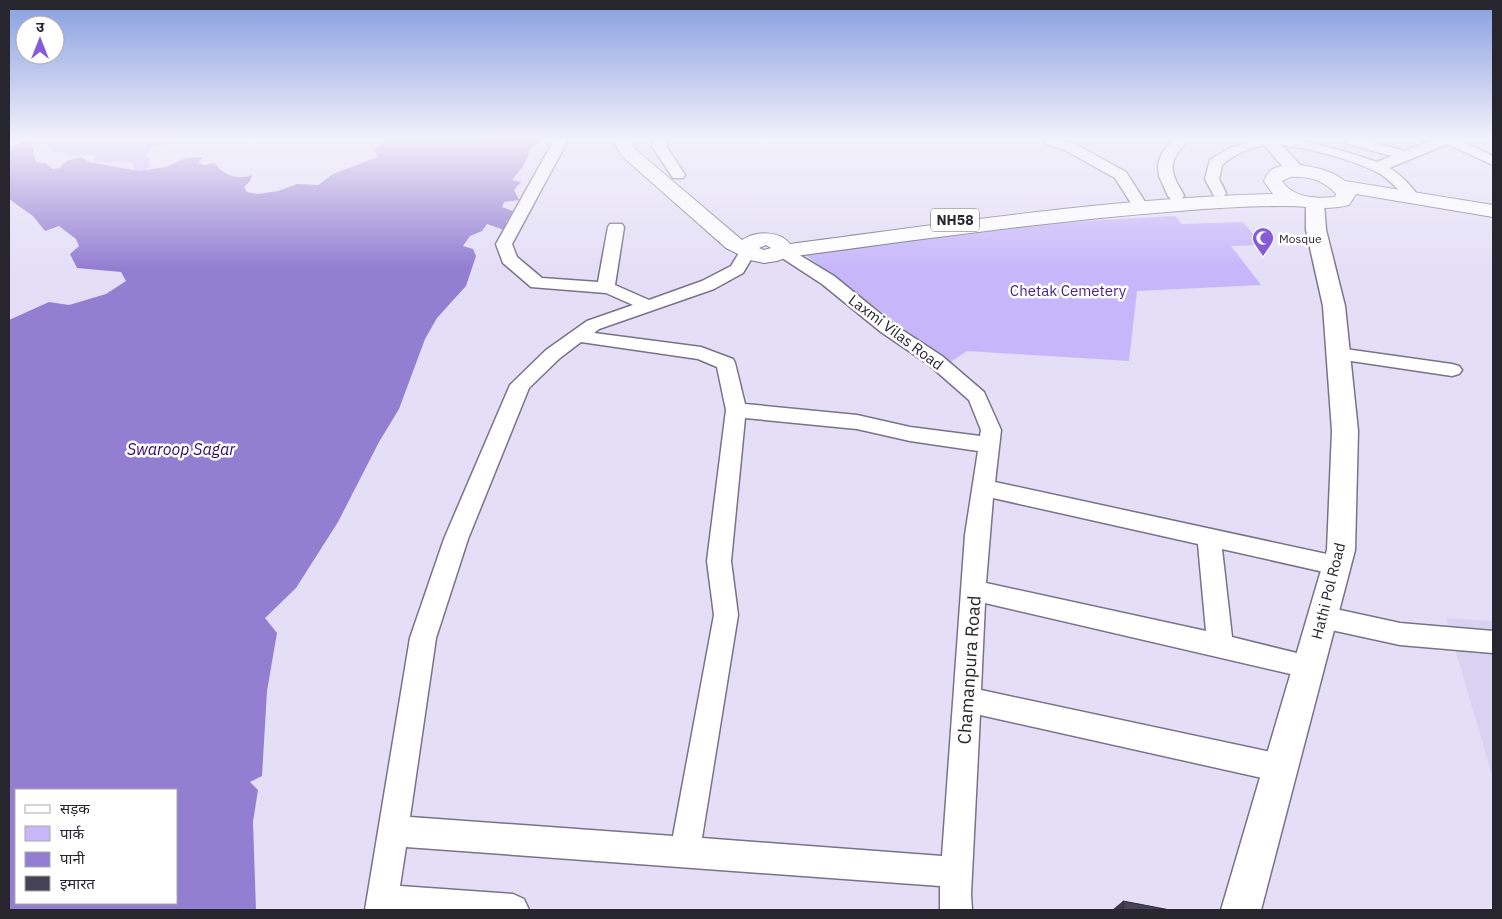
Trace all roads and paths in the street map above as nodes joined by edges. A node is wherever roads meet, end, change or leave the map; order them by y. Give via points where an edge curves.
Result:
1 (537, 183) edge
2 (663, 183) edge
3 (688, 183) edge
4 (1126, 183) edge
5 (1170, 183) edge
6 (1214, 183) edge
7 (1275, 183) edge
8 (1322, 183) edge
9 (1399, 183) edge
10 (1275, 186) junction
11 (1219, 194) junction
12 (1176, 196) junction
13 (1324, 197) junction
14 (1411, 197) junction
15 (1139, 204) junction
16 (1493, 211) edge
17 (724, 212) dead end
18 (1493, 220) edge
19 (616, 227) dead end
20 (745, 227) dead end
21 (768, 245) junction
22 (606, 288) junction
23 (646, 305) junction
24 (577, 336) junction
25 (1338, 354) junction
26 (1452, 370) dead end
27 (736, 410) junction
28 (990, 437) junction
29 (983, 488) junction
30 (1209, 537) junction
31 (1337, 565) junction
32 (974, 590) junction
33 (1322, 617) junction
34 (1493, 642) edge
35 (1220, 646) junction
36 (1308, 666) junction
37 (967, 700) junction
38 (1280, 768) junction
39 (393, 831) junction
40 (685, 852) junction
41 (956, 872) junction
42 (382, 905) edge
43 (514, 910) edge
44 (956, 910) edge
45 (1241, 910) edge

1 - 22 street via 504,244 509,259 537,283
2 - 21 highway, Laxmi Vilas Road via 733,244
3 - 17 highway
4 - 15 street
5 - 12 street
6 - 11 street
7 - 10 highway, NH58
8 - 13 highway, NH58
9 - 14 street
10 - 11 highway, NH58
10 - 13 highway, NH58 via 1284,193
11 - 12 highway, NH58
12 - 15 highway, NH58
13 - 14 highway, NH58
13 - 15 highway, NH58
13 - 18 highway, NH58
13 - 25 main road, Hathi Pol Road via 1316,230 1334,306
14 - 16 highway, NH58
15 - 21 highway, NH58
19 - 22 street
20 - 21 highway
21 - 23 street via 737,269 708,285
21 - 28 street, Laxmi Vilas Road via 828,280 887,328 935,360 977,397
22 - 23 street
23 - 24 street via 593,325
24 - 27 street via 701,353 726,363
24 - 39 street via 552,354 520,385 456,540 423,638
25 - 26 street
25 - 31 main road, Hathi Pol Road via 1345,431
27 - 28 street via 857,422 910,434
27 - 40 street via 719,561 726,615
28 - 29 street, Chamanpura Road
29 - 30 street
29 - 32 street, Chamanpura Road
30 - 31 street
30 - 35 street
31 - 33 main road, Hathi Pol Road
32 - 35 street
32 - 37 street, Chamanpura Road
33 - 34 street via 1400,634
33 - 36 main road, Hathi Pol Road
35 - 36 street
36 - 38 main road, Hathi Pol Road
37 - 38 street
37 - 41 street, Chamanpura Road
38 - 45 main road, Hathi Pol Road
39 - 40 street
39 - 42 street
40 - 41 street
41 - 44 street, Chamanpura Road
42 - 43 street

